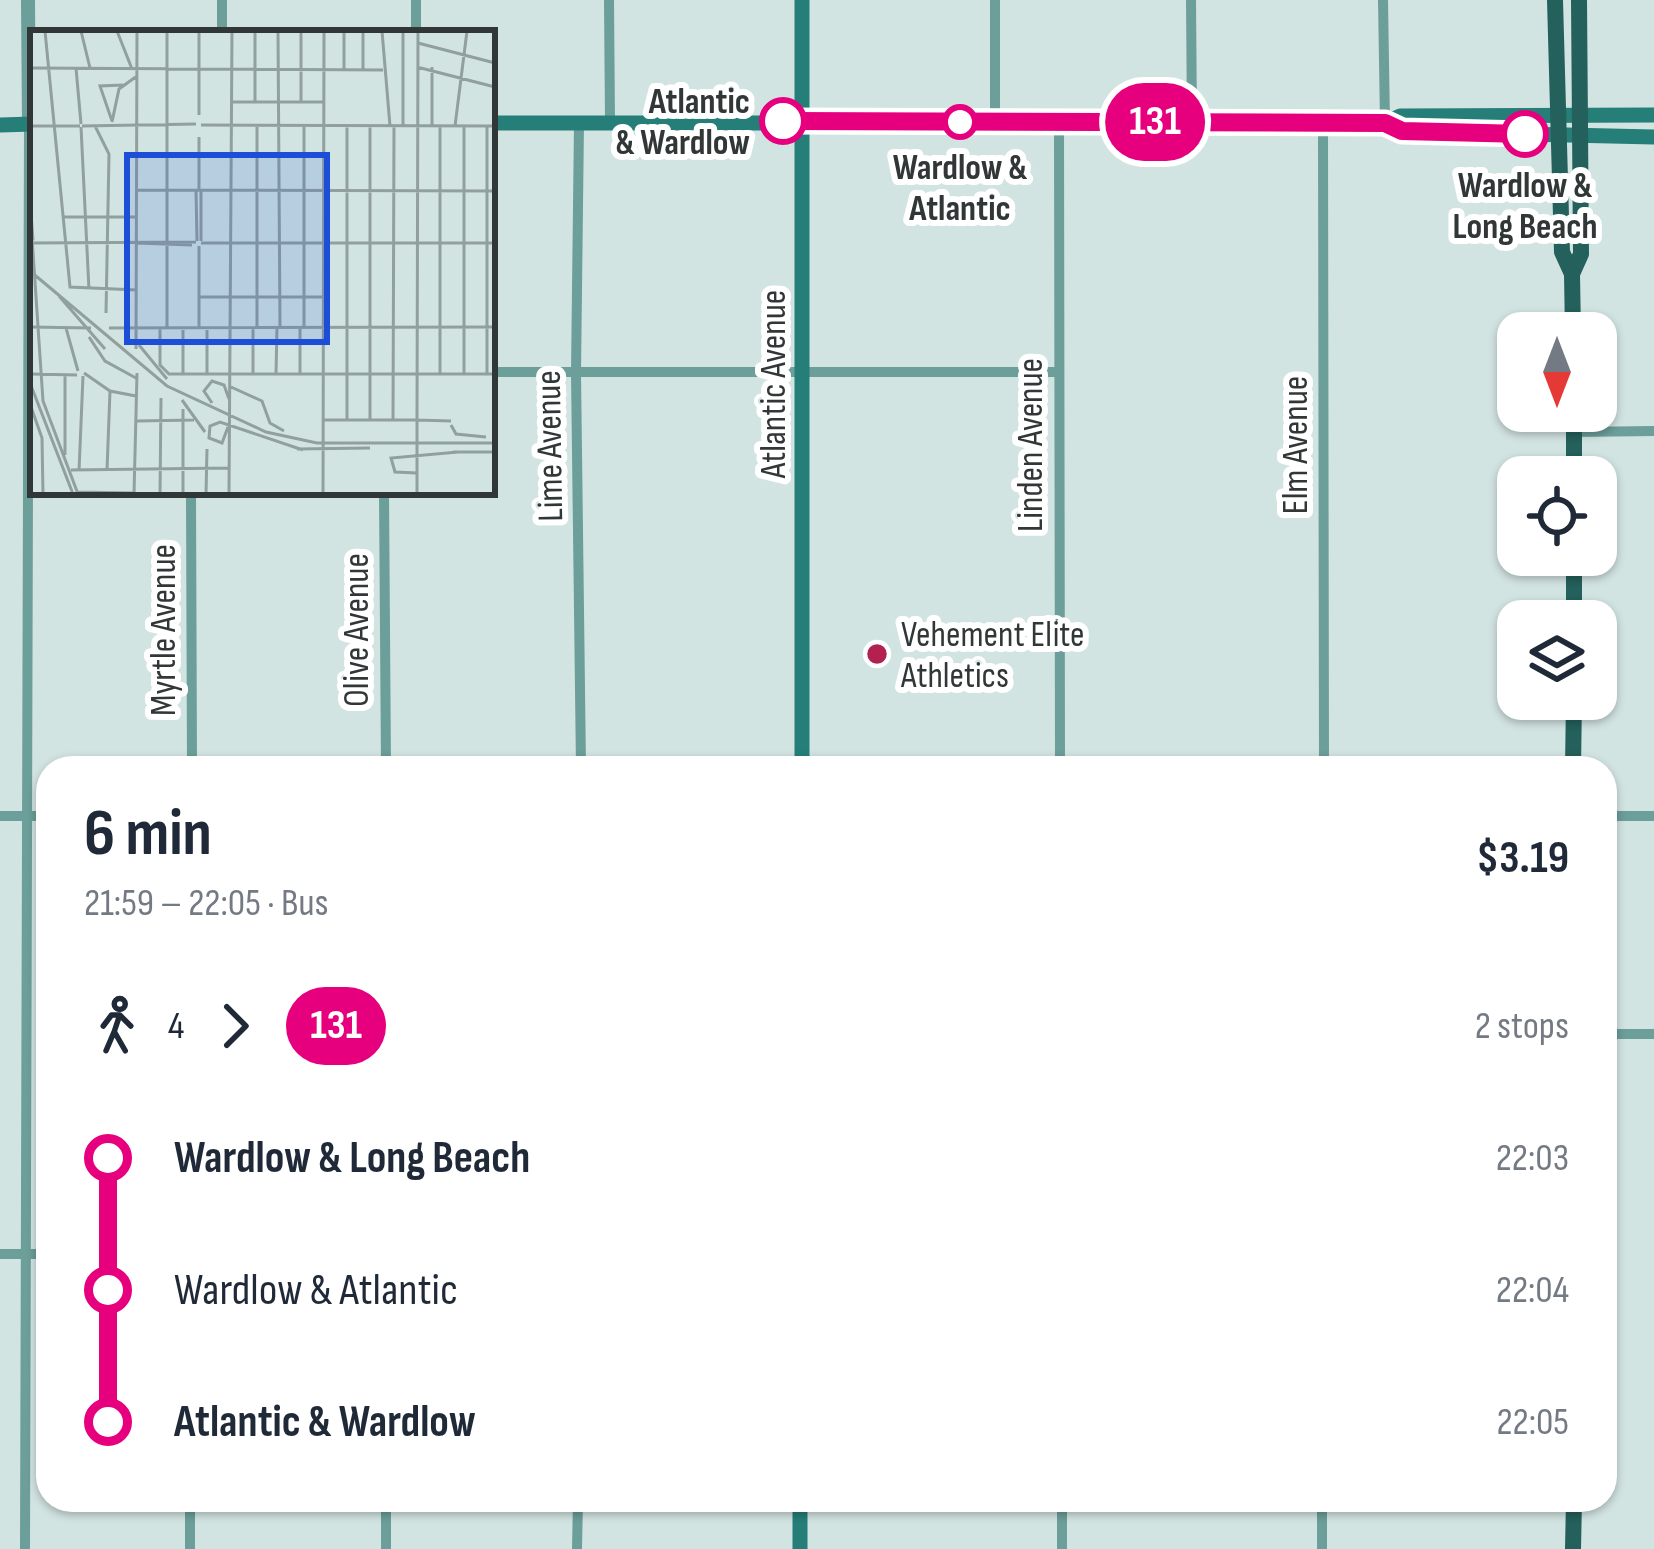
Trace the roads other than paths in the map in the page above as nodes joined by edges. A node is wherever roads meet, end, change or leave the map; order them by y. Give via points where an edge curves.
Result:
1 (28, 0) edge
2 (609, 0) edge
3 (802, 0) edge
4 (995, 0) edge
5 (1191, 0) edge
6 (1383, 0) edge
7 (1555, 0) edge
8 (1579, 0) edge
9 (30, 83) edge
10 (1558, 115) junction
11 (1581, 115) junction
12 (1654, 115) edge
13 (610, 122) junction
14 (801, 122) junction
15 (1059, 122) junction
16 (1192, 122) junction
17 (1323, 122) junction
18 (495, 123) edge
19 (579, 123) junction
20 (995, 123) junction
21 (1385, 123) junction
22 (1558, 135) junction
23 (1581, 135) junction
24 (1654, 137) edge
25 (30, 248) edge
26 (1572, 274) junction
27 (1573, 312) edge
28 (29, 371) edge
29 (495, 372) edge
30 (802, 372) junction
31 (1059, 372) junction
32 (576, 373) junction
33 (1617, 431) edge
34 (1654, 431) edge
35 (1574, 432) edge
36 (1574, 456) edge
37 (191, 495) edge
38 (384, 495) edge
39 (1574, 720) edge
40 (192, 756) edge
41 (386, 756) edge
42 (581, 756) edge
43 (802, 756) edge
44 (1060, 756) edge
45 (1324, 756) edge
46 (1573, 756) edge
47 (0, 816) edge
48 (28, 816) junction
49 (36, 816) edge
50 (1617, 816) edge
51 (1654, 816) edge
52 (1617, 1034) edge
53 (1654, 1034) edge
54 (0, 1254) edge
55 (25, 1254) junction
56 (36, 1254) edge
57 (190, 1512) edge
58 (386, 1512) edge
59 (578, 1512) edge
60 (800, 1512) edge
61 (1062, 1512) edge
62 (1322, 1512) edge
63 (1574, 1512) edge
64 (25, 1549) edge
65 (190, 1549) edge
66 (386, 1549) edge
67 (577, 1549) edge
68 (800, 1549) edge
69 (1062, 1549) edge
70 (1322, 1549) edge
71 (1574, 1549) edge

1 - 9 street
2 - 13 street
3 - 14 main road, Atlantic Avenue
4 - 20 street
5 - 16 street
6 - 21 street
7 - 10 main road
8 - 11 main road
10 - 11 main road
10 - 21 main road via 1400,116
10 - 22 main road
11 - 12 main road
11 - 23 main road
13 - 14 main road
13 - 19 main road
14 - 20 main road
14 - 30 main road, Atlantic Avenue
15 - 16 main road
15 - 20 main road
15 - 31 street, Linden Avenue
16 - 17 main road
17 - 21 main road
17 - 45 street, Elm Avenue
18 - 19 main road
19 - 32 street, Lime Avenue
21 - 22 main road via 1402,131
22 - 23 main road
22 - 26 main road via 1562,252
23 - 24 main road
23 - 26 main road via 1582,254
25 - 28 street
26 - 27 main road
28 - 48 street
29 - 32 street
30 - 31 street
30 - 32 street
30 - 43 main road, Atlantic Avenue
31 - 44 street, Linden Avenue
32 - 42 street, Lime Avenue
33 - 34 street
35 - 36 main road
37 - 40 street, Myrtle Avenue
38 - 41 street, Olive Avenue
39 - 46 main road
47 - 48 street
48 - 49 street
48 - 55 street
50 - 51 street
52 - 53 street
54 - 55 street
55 - 56 street
55 - 64 street
57 - 65 street
58 - 66 street
59 - 67 street
60 - 68 main road
61 - 69 street
62 - 70 street
63 - 71 main road

